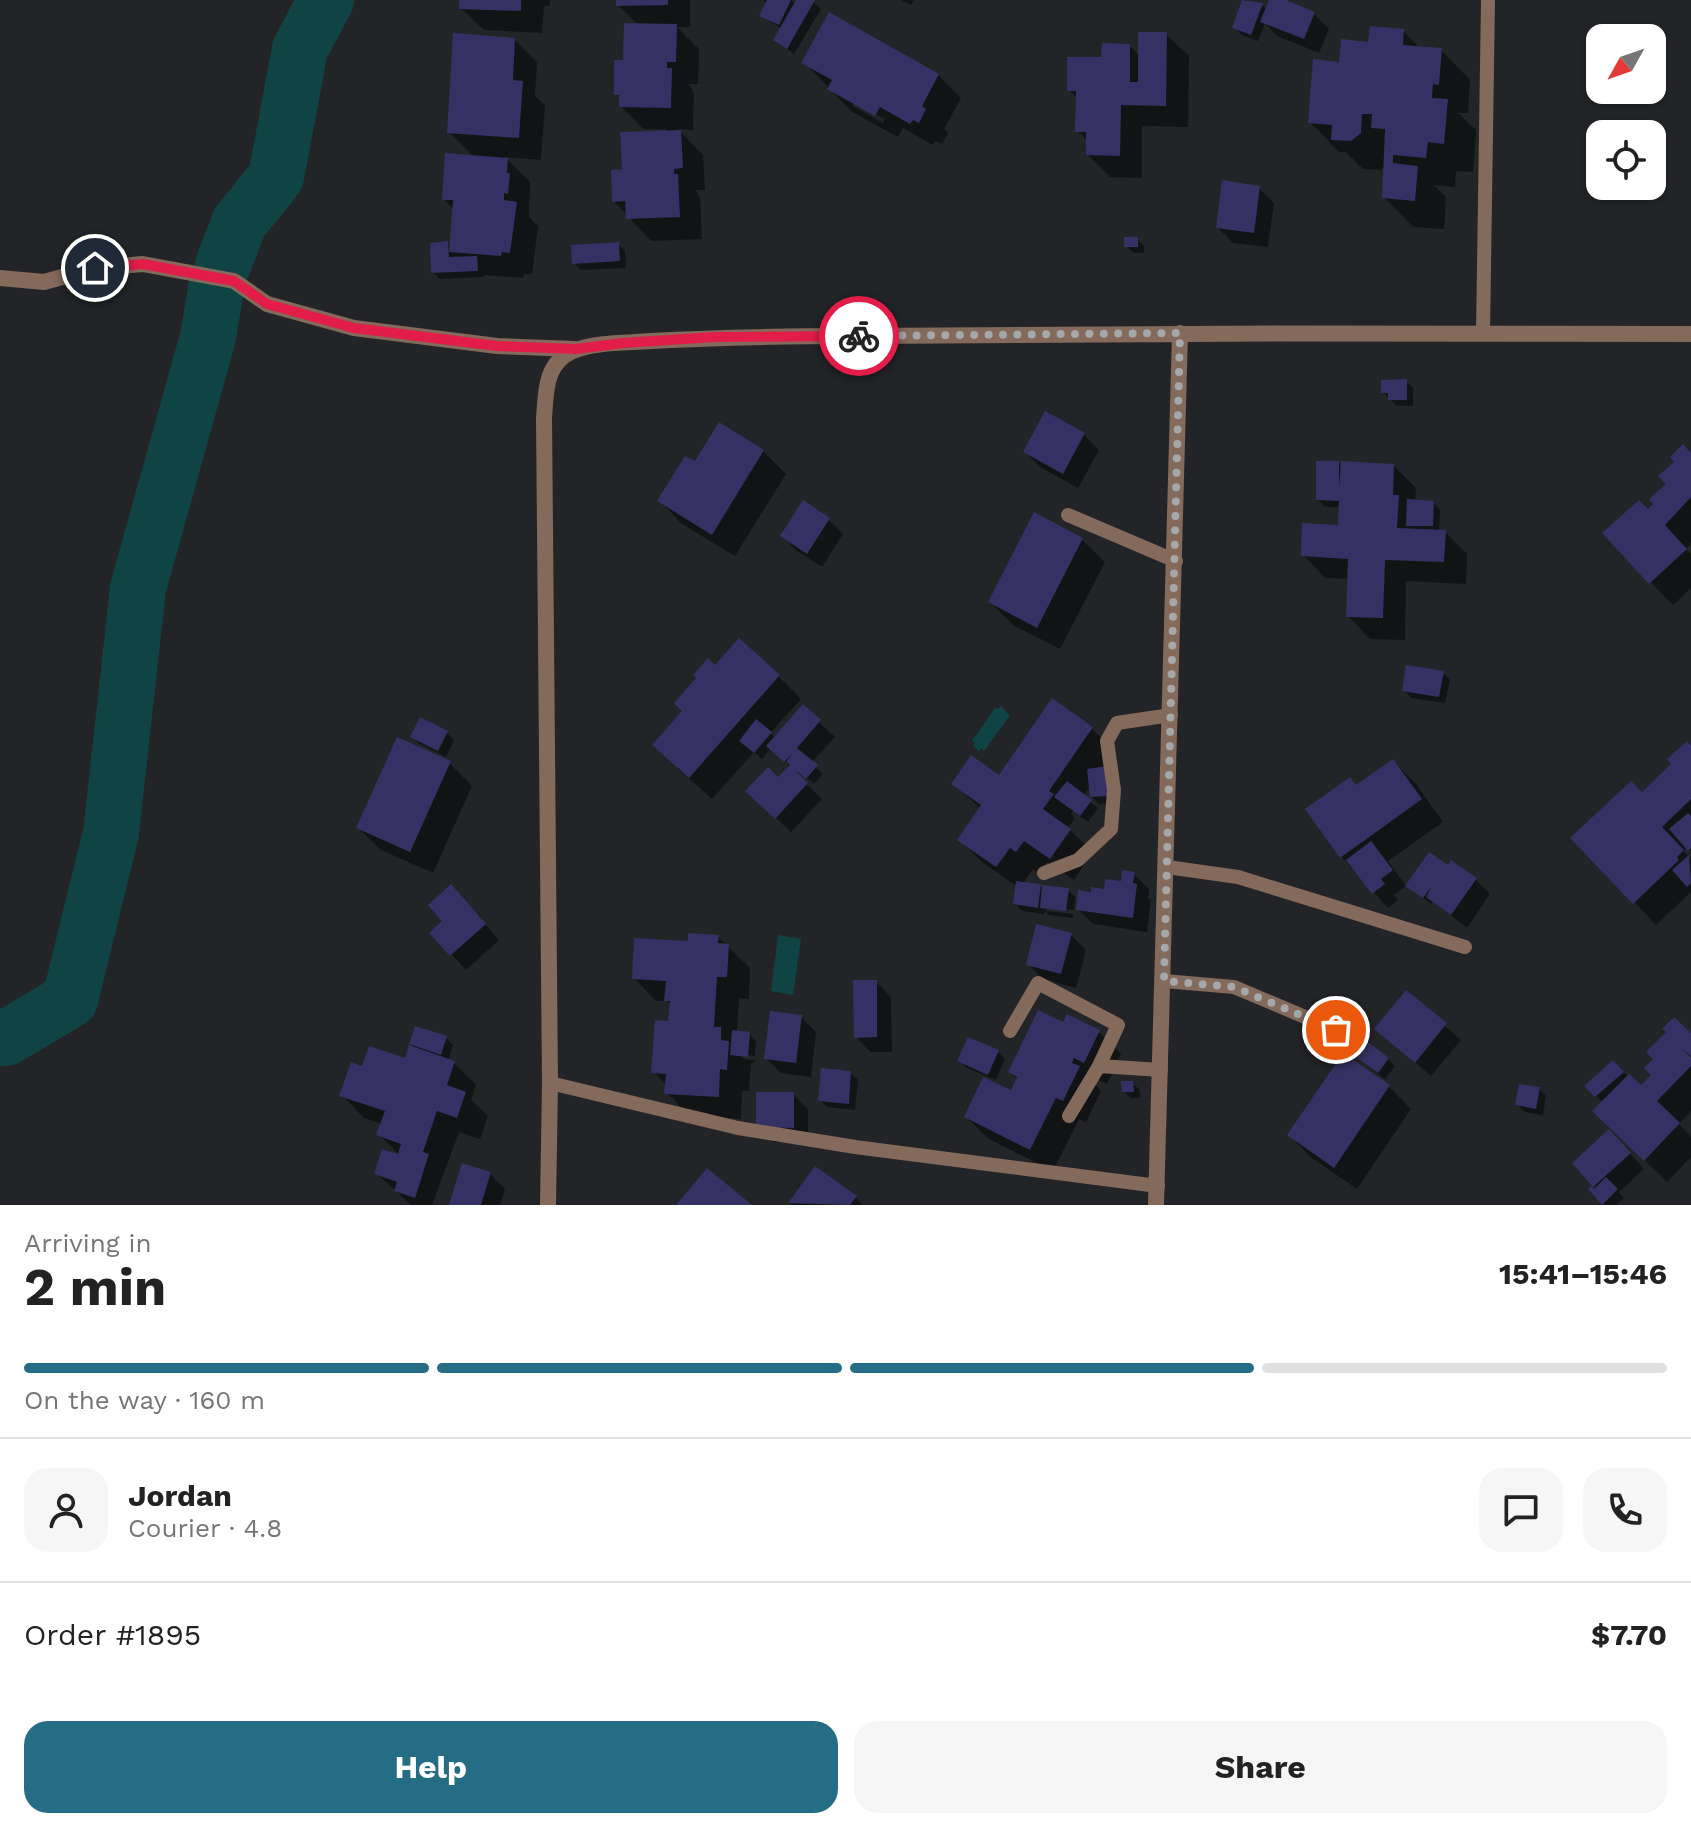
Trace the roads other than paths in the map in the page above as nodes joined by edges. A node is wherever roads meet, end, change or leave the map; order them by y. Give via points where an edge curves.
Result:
1 (1488, 0) edge
2 (0, 278) edge
3 (1180, 333) junction
4 (1483, 333) junction
5 (1691, 334) edge
6 (576, 349) junction
7 (1068, 515) dead end
8 (1176, 561) junction
9 (1171, 715) junction
10 (1167, 867) junction
11 (1044, 873) dead end
12 (1465, 947) dead end
13 (1164, 981) junction
14 (1336, 1030) dead end
15 (1010, 1031) dead end
16 (1099, 1066) junction
17 (1161, 1070) junction
18 (550, 1083) junction
19 (1069, 1116) dead end
20 (1158, 1186) junction
21 (548, 1205) edge
22 (1156, 1205) edge

1 - 4 lane
2 - 6 street via 44,282 95,268 143,264 234,281 267,304 354,328 497,346
3 - 4 street
3 - 6 street via 715,337
3 - 8 street
4 - 5 street
6 - 18 street via 558,358 551,371 544,418
7 - 8 lane
8 - 9 street
9 - 10 street
9 - 11 lane via 1117,723 1107,741 1114,790 1111,829 1078,860
10 - 12 lane via 1238,877
10 - 13 street
13 - 14 lane via 1234,987
13 - 17 street
15 - 16 lane via 1038,983 1118,1025
16 - 17 lane
16 - 19 lane
17 - 20 street
18 - 20 lane via 767,1133
18 - 21 street
20 - 22 street

